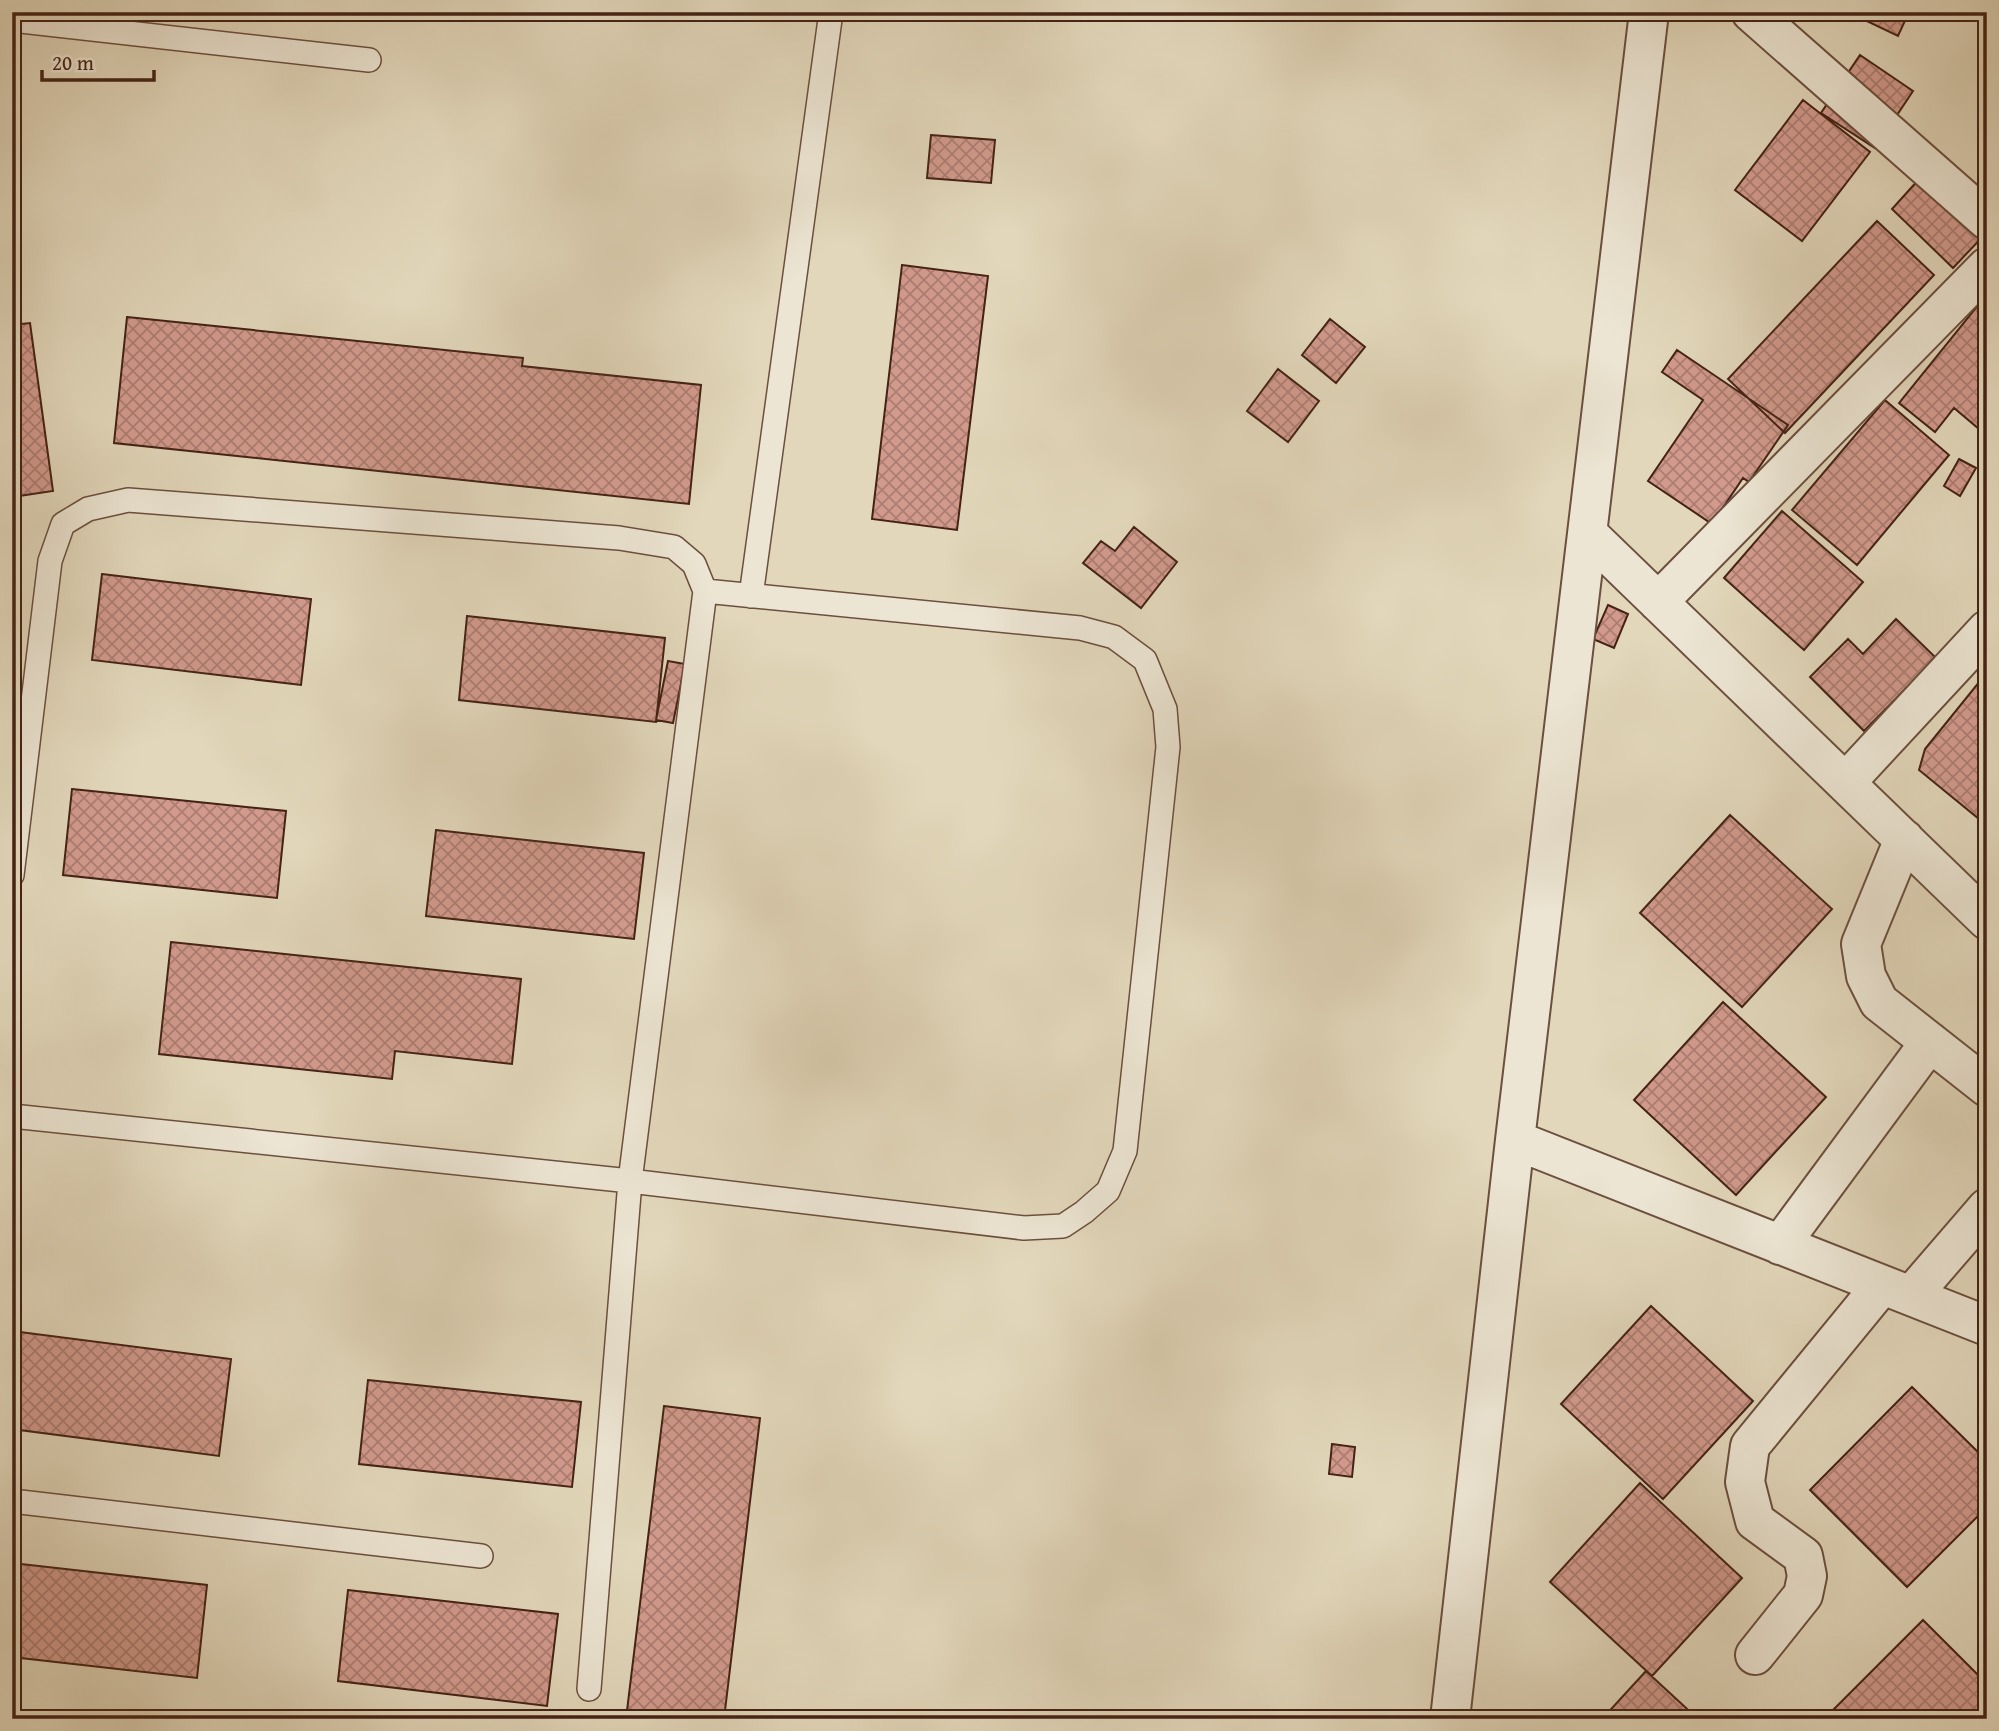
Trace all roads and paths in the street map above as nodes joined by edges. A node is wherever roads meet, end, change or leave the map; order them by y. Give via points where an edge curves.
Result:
1 (811, 12) edge
2 (831, 12) edge
3 (1649, 12) edge
4 (1751, 12) edge
5 (12, 20) edge
6 (828, 37) junction
7 (369, 60) dead end
8 (1987, 220) edge
9 (1987, 267) edge
10 (1587, 533) junction
11 (705, 592) junction
12 (751, 596) junction
13 (1658, 602) junction
14 (1987, 630) edge
15 (1846, 782) junction
16 (1904, 839) junction
17 (12, 875) edge
18 (1987, 920) edge
19 (1930, 1042) junction
20 (1987, 1087) edge
21 (12, 1116) edge
22 (1515, 1140) junction
23 (629, 1181) junction
24 (1987, 1208) edge
25 (1780, 1245) junction
26 (1896, 1291) junction
27 (1987, 1326) edge
28 (12, 1501) edge
29 (481, 1556) dead end
30 (1755, 1655) dead end
31 (589, 1689) dead end
32 (1450, 1719) edge

1 - 6 lane
2 - 6 lane
3 - 10 street
4 - 8 street
5 - 7 lane
6 - 12 lane
9 - 13 street
10 - 13 street
10 - 22 street
11 - 12 lane
11 - 17 lane via 694,564 674,547 619,538 128,500 88,509 63,524 50,561
11 - 23 lane
12 - 23 lane via 1080,628 1114,636 1145,660 1165,709 1168,747 1125,1151 1108,1191 1063,1226 1024,1228
13 - 15 street
14 - 15 street
15 - 16 street
16 - 18 street
16 - 19 street via 1861,944 1866,976 1879,1002
19 - 20 street
19 - 25 street
21 - 23 lane
22 - 25 street
22 - 32 street
23 - 31 lane
24 - 26 street
25 - 26 street
26 - 27 street
26 - 30 street via 1750,1446 1745,1482 1755,1521 1803,1556 1807,1576 1803,1595
28 - 29 lane

